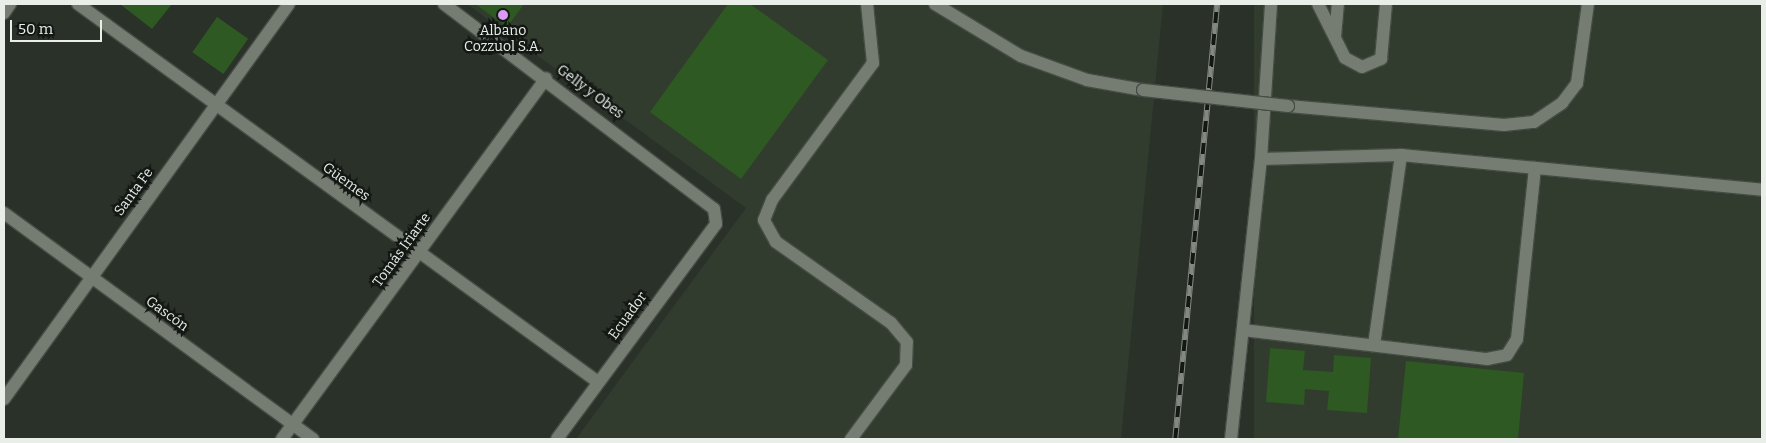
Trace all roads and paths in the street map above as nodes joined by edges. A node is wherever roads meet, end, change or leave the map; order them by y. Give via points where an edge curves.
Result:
1 (10, 4) edge
2 (78, 4) edge
3 (289, 4) edge
4 (444, 4) edge
5 (867, 4) edge
6 (1271, 4) edge
7 (1318, 4) edge
8 (1338, 4) edge
9 (1386, 4) edge
10 (1588, 4) edge
11 (938, 5) edge
12 (4, 13) edge
13 (1335, 36) junction
14 (546, 78) junction
15 (216, 104) junction
16 (1401, 155) junction
17 (1261, 160) junction
18 (1535, 168) junction
19 (1762, 190) edge
20 (714, 209) joint
21 (4, 214) edge
22 (418, 253) junction
23 (91, 277) junction
24 (1243, 330) junction
25 (1374, 345) junction
26 (598, 382) junction
27 (4, 398) edge
28 (293, 424) junction
29 (282, 439) edge
30 (313, 439) edge
31 (558, 439) edge
32 (851, 439) edge
33 (1231, 439) edge

1 - 12 street
2 - 15 street, Güemes
3 - 15 street, Santa Fe
4 - 14 street, Gelly y Obes
5 - 32 street via 873,63 772,200 764,220 776,242 891,323 907,342 906,365
6 - 17 street
7 - 13 street
8 - 13 street
9 - 13 street via 1378,64 1354,66 1345,58
10 - 11 street, bridge via 1577,83 1562,102 1534,122 1504,126 1288,106 1143,90 1087,80 1021,56
14 - 20 street, Gelly y Obes
14 - 22 street, Tomás Iriarte
15 - 22 street, Güemes
15 - 23 street, Santa Fe
16 - 17 street
16 - 18 street
16 - 25 street
17 - 24 street
18 - 19 street
18 - 25 street via 1517,339 1507,355 1487,359
20 - 26 street, Ecuador via 716,224
21 - 23 street, Gascón
22 - 26 street, Güemes
22 - 28 street, Tomás Iriarte
23 - 27 street, Santa Fe
23 - 28 street, Gascón
24 - 25 street
24 - 33 street
26 - 31 street, Ecuador
28 - 29 street, Tomás Iriarte
28 - 30 street, Gascón

